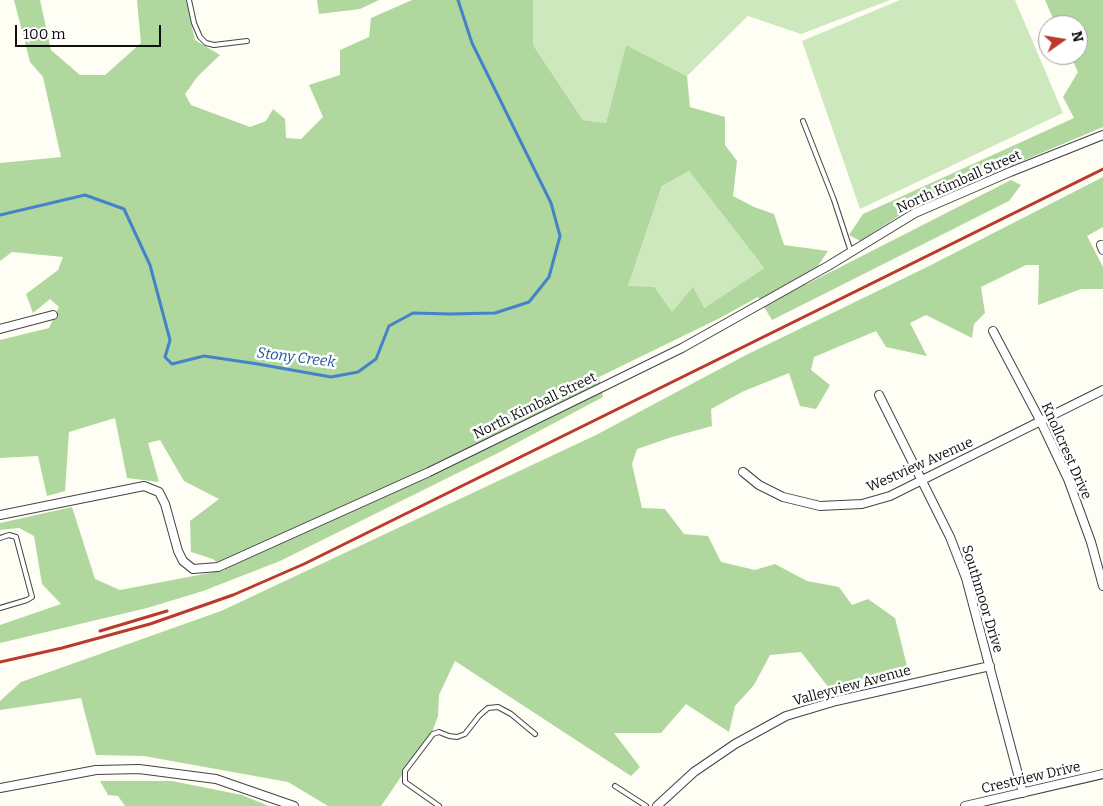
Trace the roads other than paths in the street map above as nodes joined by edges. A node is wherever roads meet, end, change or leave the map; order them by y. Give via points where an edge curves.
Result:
1 (189, 0) edge
2 (247, 41) dead end
3 (803, 121) dead end
4 (1103, 135) edge
5 (851, 252) junction
6 (52, 315) dead end
7 (0, 329) edge
8 (994, 331) dead end
9 (1103, 390) edge
10 (880, 395) dead end
11 (1041, 422) junction
12 (742, 472) dead end
13 (923, 480) junction
14 (0, 515) edge
15 (0, 538) edge
16 (1103, 586) edge
17 (0, 608) edge
18 (990, 666) junction
19 (535, 734) dead end
20 (1103, 774) edge
21 (615, 786) dead end
22 (0, 788) edge
23 (1022, 793) junction
24 (294, 806) edge
25 (439, 806) edge
26 (646, 806) edge
27 (657, 806) edge
28 (965, 806) edge

1 - 2 lane via 194,23 206,43 214,46
3 - 5 lane
4 - 5 street, North Kimball Street via 915,213
5 - 14 street, North Kimball Street via 682,348 429,472 218,567 193,570 183,561 159,492 144,486
6 - 7 street
8 - 11 street, Knollcrest Drive
9 - 11 street, Westview Avenue
10 - 13 street, Southmoor Drive
11 - 13 street, Westview Avenue
11 - 16 street, Knollcrest Drive via 1071,488
12 - 13 street, Westview Avenue via 783,497 820,506 862,504 890,496
13 - 18 street, Southmoor Drive via 966,578
15 - 17 lane via 16,537 32,597
18 - 23 street, Southmoor Drive
18 - 27 street, Valleyview Avenue via 836,701 786,716 734,744 694,772
19 - 25 lane via 498,707 488,708 465,734 458,737 439,732 433,734 405,771 405,782
20 - 23 street, Crestview Drive
21 - 26 lane
22 - 24 street via 96,770 139,769 216,779
23 - 28 street, Crestview Drive

